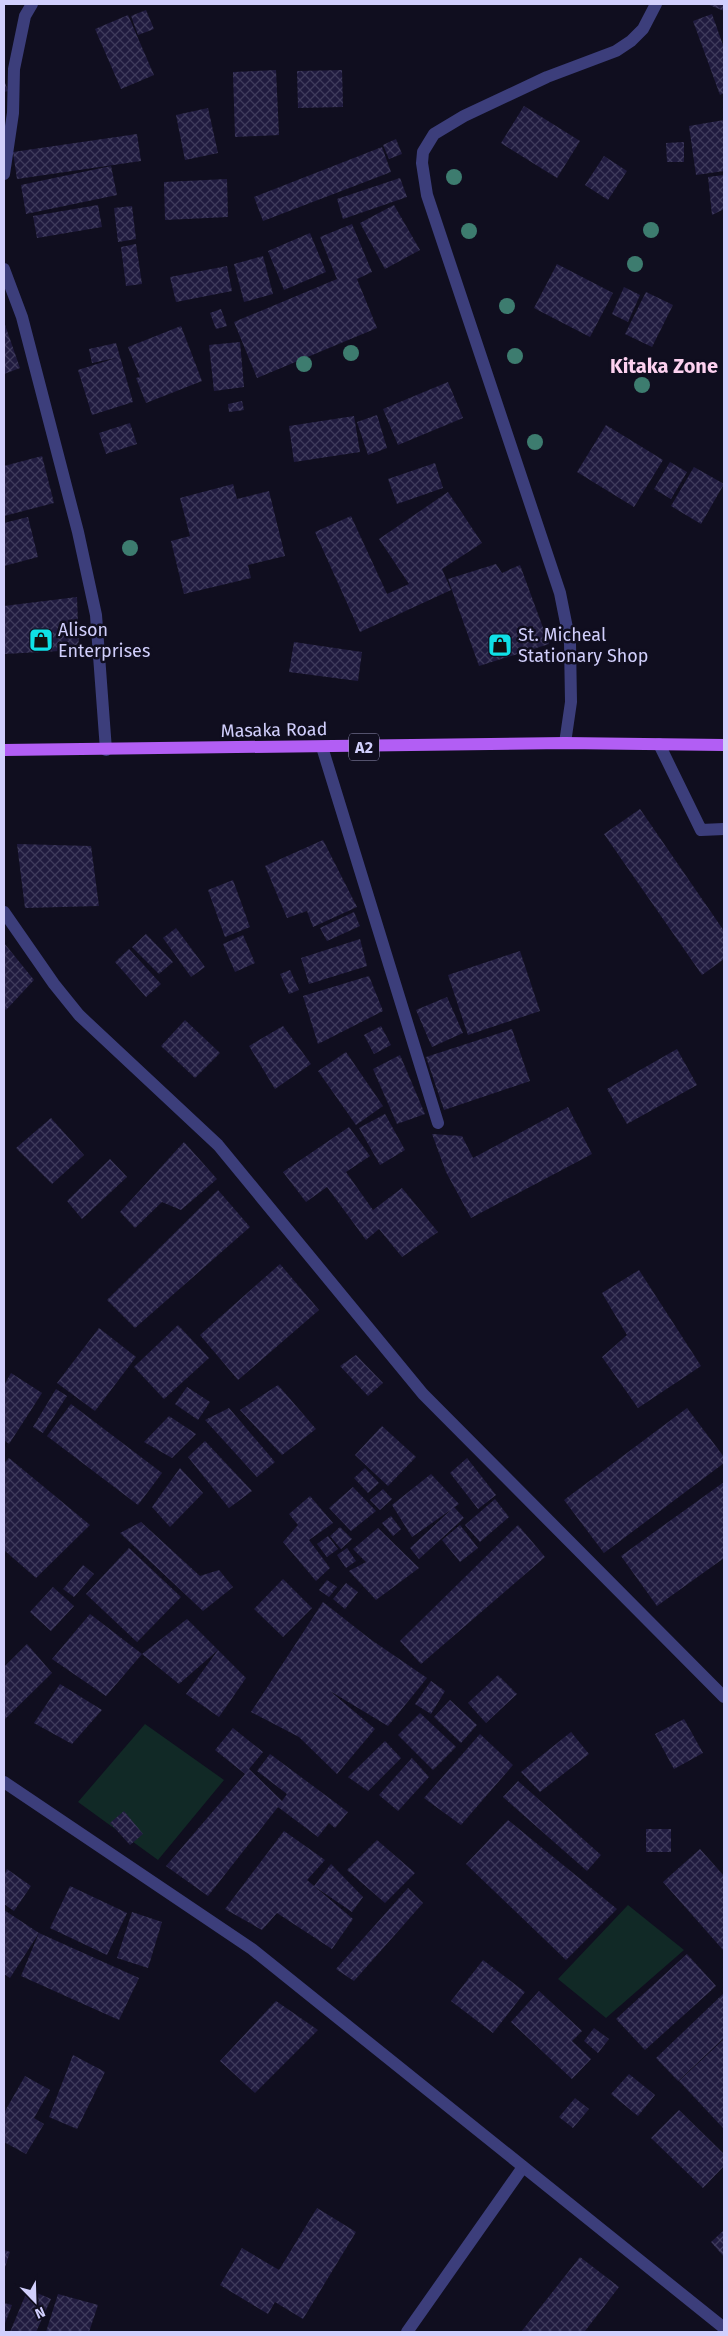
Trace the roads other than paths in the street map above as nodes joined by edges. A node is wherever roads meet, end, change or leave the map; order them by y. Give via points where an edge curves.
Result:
1 (32, 4) edge
2 (656, 4) edge
3 (4, 174) edge
4 (4, 269) edge
5 (565, 743) junction
6 (659, 744) junction
7 (724, 746) edge
8 (322, 747) junction
9 (4, 750) edge
10 (106, 750) junction
11 (724, 829) edge
12 (4, 912) edge
13 (438, 1123) dead end
14 (724, 1697) edge
15 (4, 1782) edge
16 (524, 2167) junction
17 (724, 2328) edge
18 (407, 2332) edge

1 - 3 street via 25,16 14,69 13,113
2 - 5 street via 643,29 631,41 464,116 434,134 423,152 427,195 560,593 570,643 572,702
4 - 10 street via 22,317 94,606
5 - 6 main road, Masaka Road / A2
5 - 8 main road, Masaka Road / A2
6 - 7 main road, Masaka Road / A2
6 - 11 street via 701,830
8 - 10 main road, Masaka Road / A2
8 - 13 street
9 - 10 main road, Masaka Road / A2
12 - 14 street via 54,984 80,1015 218,1145 423,1394
15 - 16 street via 252,1950
16 - 17 street
16 - 18 street

